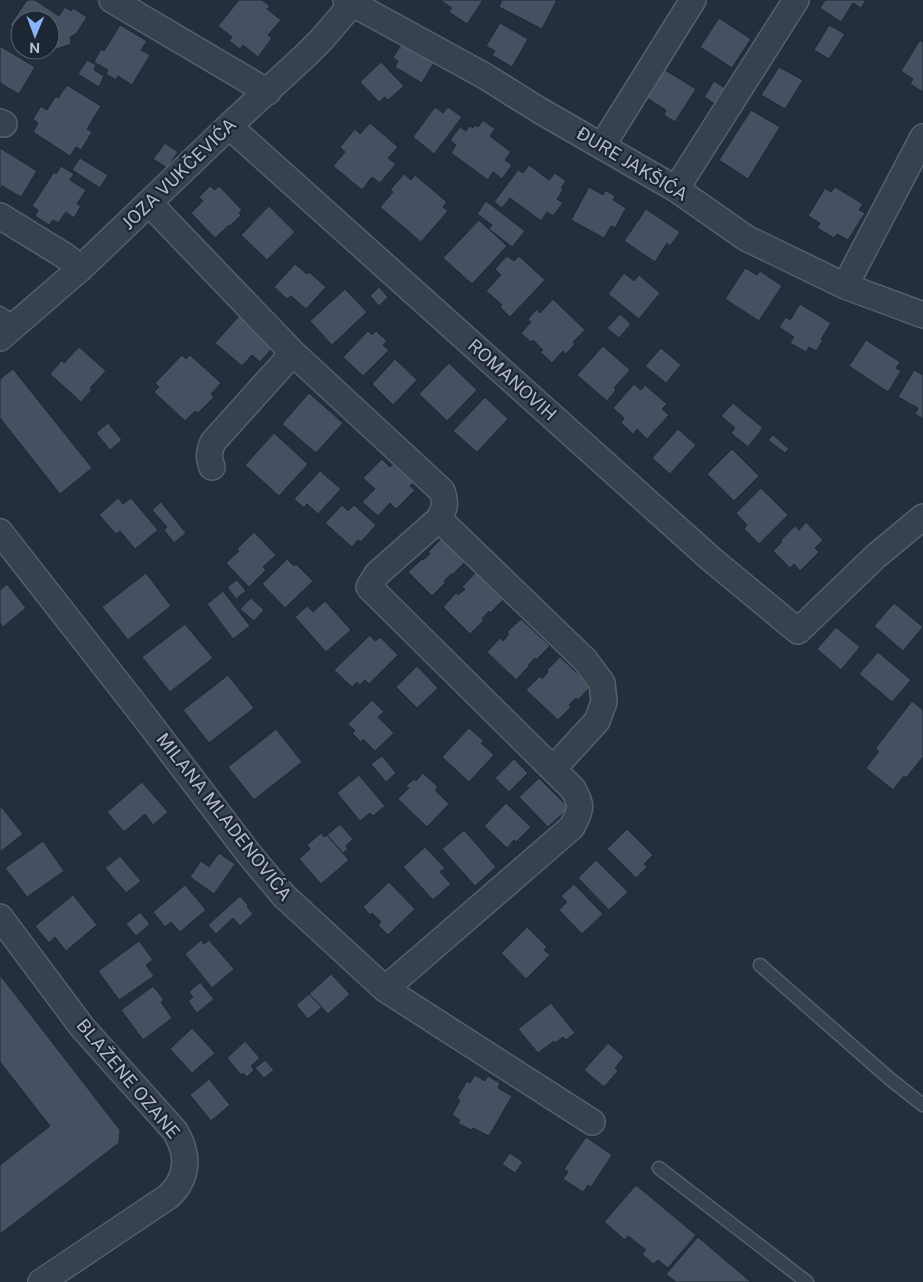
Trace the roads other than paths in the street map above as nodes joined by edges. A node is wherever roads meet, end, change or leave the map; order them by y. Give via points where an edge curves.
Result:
1 (112, 0) edge
2 (693, 0) edge
3 (796, 0) edge
4 (349, 2) edge
5 (268, 92) junction
6 (229, 126) junction
7 (923, 137) edge
8 (602, 146) junction
9 (676, 189) junction
10 (149, 203) junction
11 (0, 216) edge
12 (82, 268) junction
13 (845, 286) junction
14 (923, 315) edge
15 (6, 325) edge
16 (293, 353) junction
17 (212, 466) dead end
18 (923, 517) edge
19 (439, 519) junction
20 (0, 532) edge
21 (553, 769) junction
22 (0, 918) edge
23 (760, 965) dead end
24 (385, 990) junction
25 (923, 1105) edge
26 (592, 1122) dead end
27 (659, 1168) dead end
28 (40, 1282) edge
29 (807, 1282) edge

1 - 5 street
2 - 8 street
3 - 9 street
4 - 5 street, JOZA VUKČEVIĆA via 322,39
4 - 8 street, ĐURE JAKŠIĆA via 483,75
5 - 6 street, JOZA VUKČEVIĆA
6 - 10 street, JOZA VUKČEVIĆA
6 - 18 street, ROMANOVIH via 704,552 798,631 876,556
7 - 13 street
8 - 9 street, ĐURE JAKŠIĆA
9 - 13 street, ĐURE JAKŠIĆA via 746,238
10 - 12 street, JOZA VUKČEVIĆA
10 - 16 street
11 - 12 street
12 - 15 street, JOZA VUKČEVIĆA
13 - 14 street, ĐURE JAKŠIĆA
16 - 17 street via 213,442 208,458
16 - 19 street via 442,491 445,499
19 - 21 street via 585,660 602,683 604,702 598,721
19 - 21 street via 377,574 369,587
20 - 24 street, MILANA MLADENOVIĆA via 284,896
21 - 24 street via 573,789 580,802 572,826
22 - 28 street, BLAŽENE OZANE via 82,1026 174,1131 180,1139 185,1159 180,1182 169,1196
23 - 25 lane
24 - 26 street, MILANA MLADENOVIĆA
27 - 29 lane

